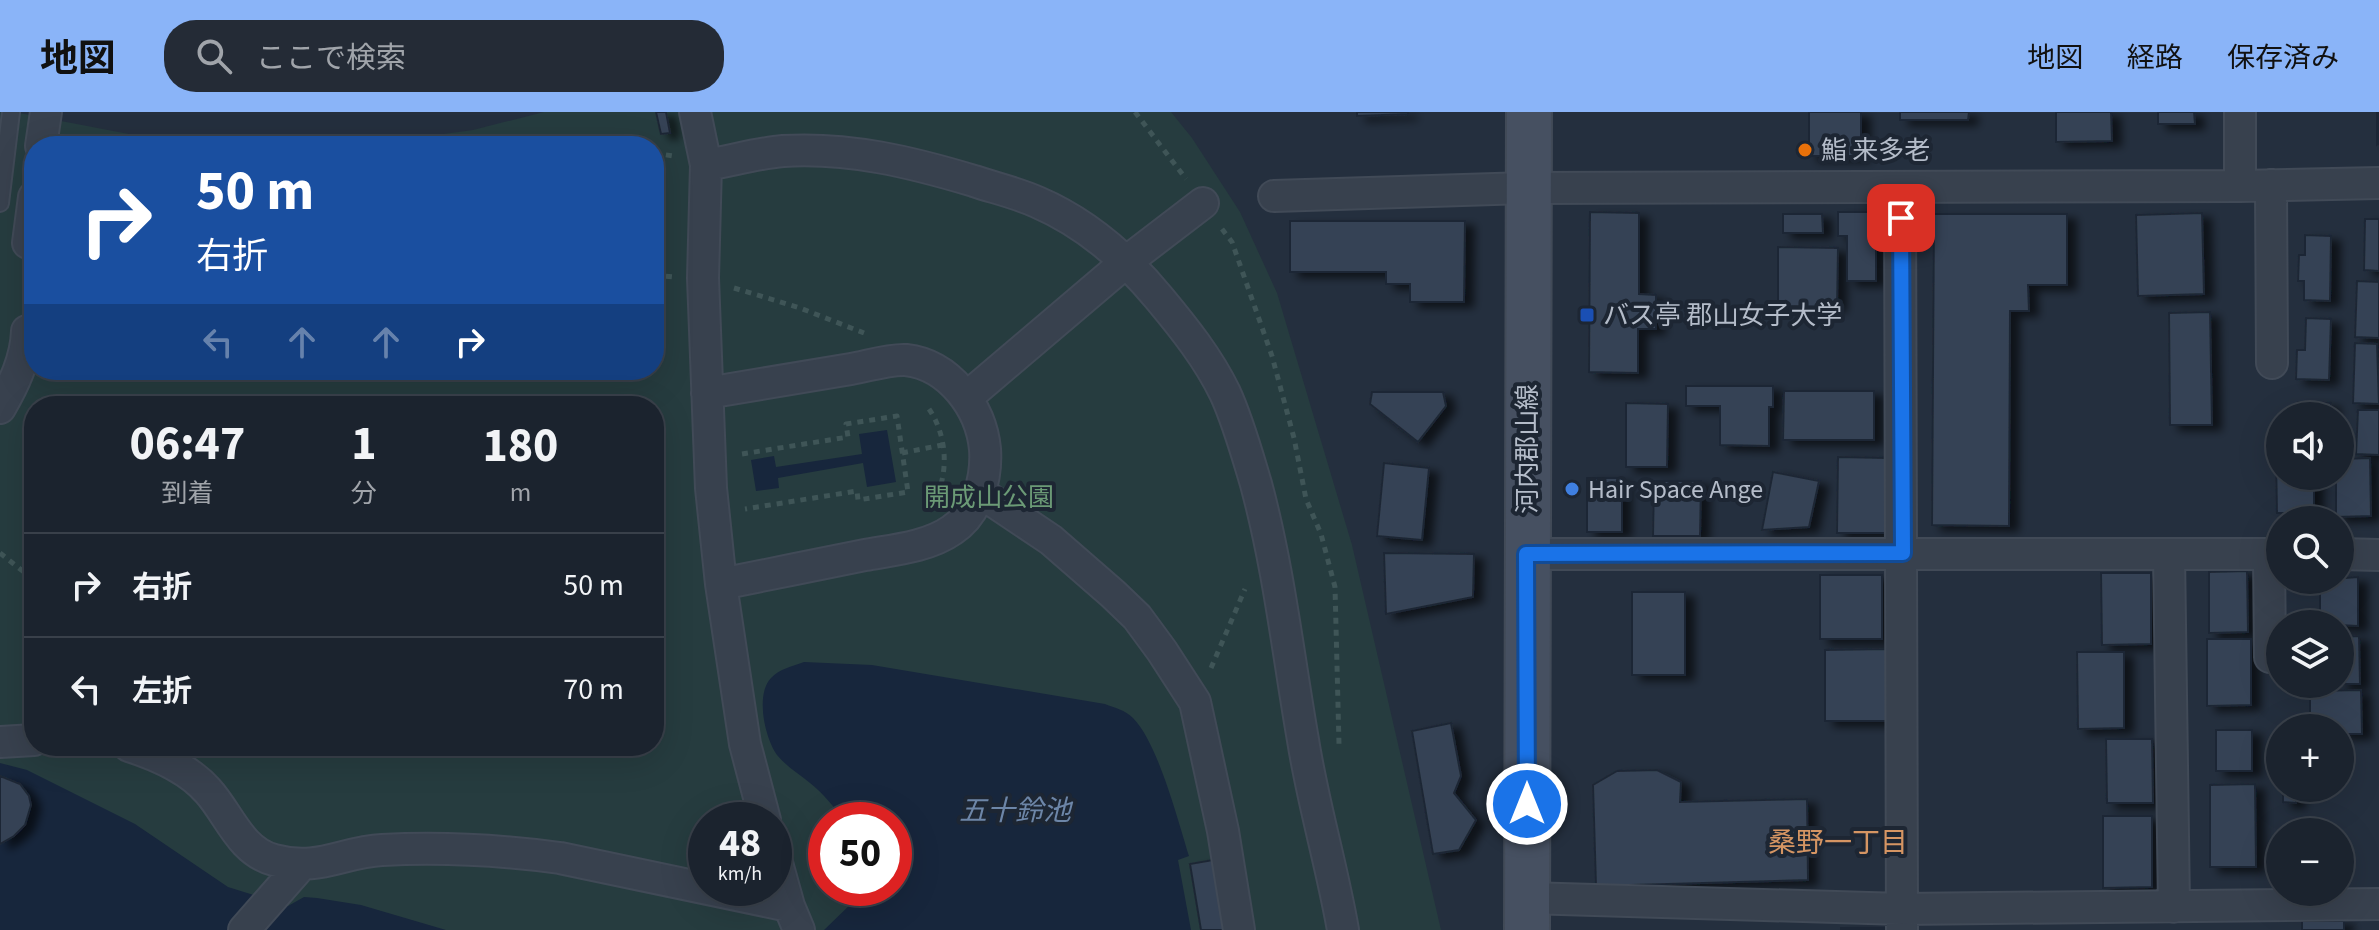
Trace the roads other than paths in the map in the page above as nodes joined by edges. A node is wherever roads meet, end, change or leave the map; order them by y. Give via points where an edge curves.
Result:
1 (11, 112) edge
2 (46, 112) edge
3 (695, 112) edge
4 (1529, 112) edge
5 (2240, 112) edge
6 (42, 136) edge
7 (706, 165) junction
8 (2379, 183) edge
9 (2271, 185) junction
10 (2240, 186) junction
11 (1529, 188) junction
12 (1900, 188) junction
13 (1274, 196) dead end
14 (0, 203) edge
15 (1203, 203) dead end
16 (1126, 262) junction
17 (24, 355) edge
18 (2272, 363) dead end
19 (707, 393) junction
20 (966, 398) junction
21 (0, 408) edge
22 (981, 493) junction
23 (1903, 553) junction
24 (1526, 554) junction
25 (2169, 554) junction
26 (2266, 554) edge
27 (2354, 554) edge
28 (2379, 555) edge
29 (721, 584) junction
30 (24, 741) edge
31 (0, 742) edge
32 (156, 756) edge
33 (760, 802) edge
34 (302, 864) junction
35 (2379, 904) edge
36 (2174, 907) junction
37 (1527, 914) edge
38 (794, 918) edge
39 (1902, 920) edge
40 (244, 930) edge
41 (1239, 930) edge
42 (1343, 930) edge

1 - 14 lane
2 - 6 street
3 - 7 street
4 - 11 main road, 河内郡山線
5 - 10 street
7 - 16 street via 780,151 886,157 1037,202 1069,218
7 - 19 street
8 - 9 street
9 - 10 street
9 - 18 street
10 - 12 street
11 - 12 street
11 - 13 street
11 - 24 main road, 河内郡山線
12 - 23 street
15 - 16 street
16 - 20 street
16 - 42 street via 1198,346 1225,393 1251,468 1282,595 1303,741
17 - 21 street
19 - 20 street via 905,360 946,377
19 - 29 street
20 - 22 street via 981,425 985,450
22 - 29 street via 956,528 920,544
22 - 41 street via 1051,540 1137,617 1195,702
23 - 24 street
23 - 25 street
23 - 39 street
24 - 37 main road, 河内郡山線
25 - 26 street
25 - 36 street
27 - 28 street
29 - 33 street via 745,744
30 - 31 street
32 - 34 street via 208,791 259,854
34 - 38 street via 331,863 379,850 521,853 560,858
34 - 40 street
35 - 36 street
36 - 39 street
37 - 39 street

